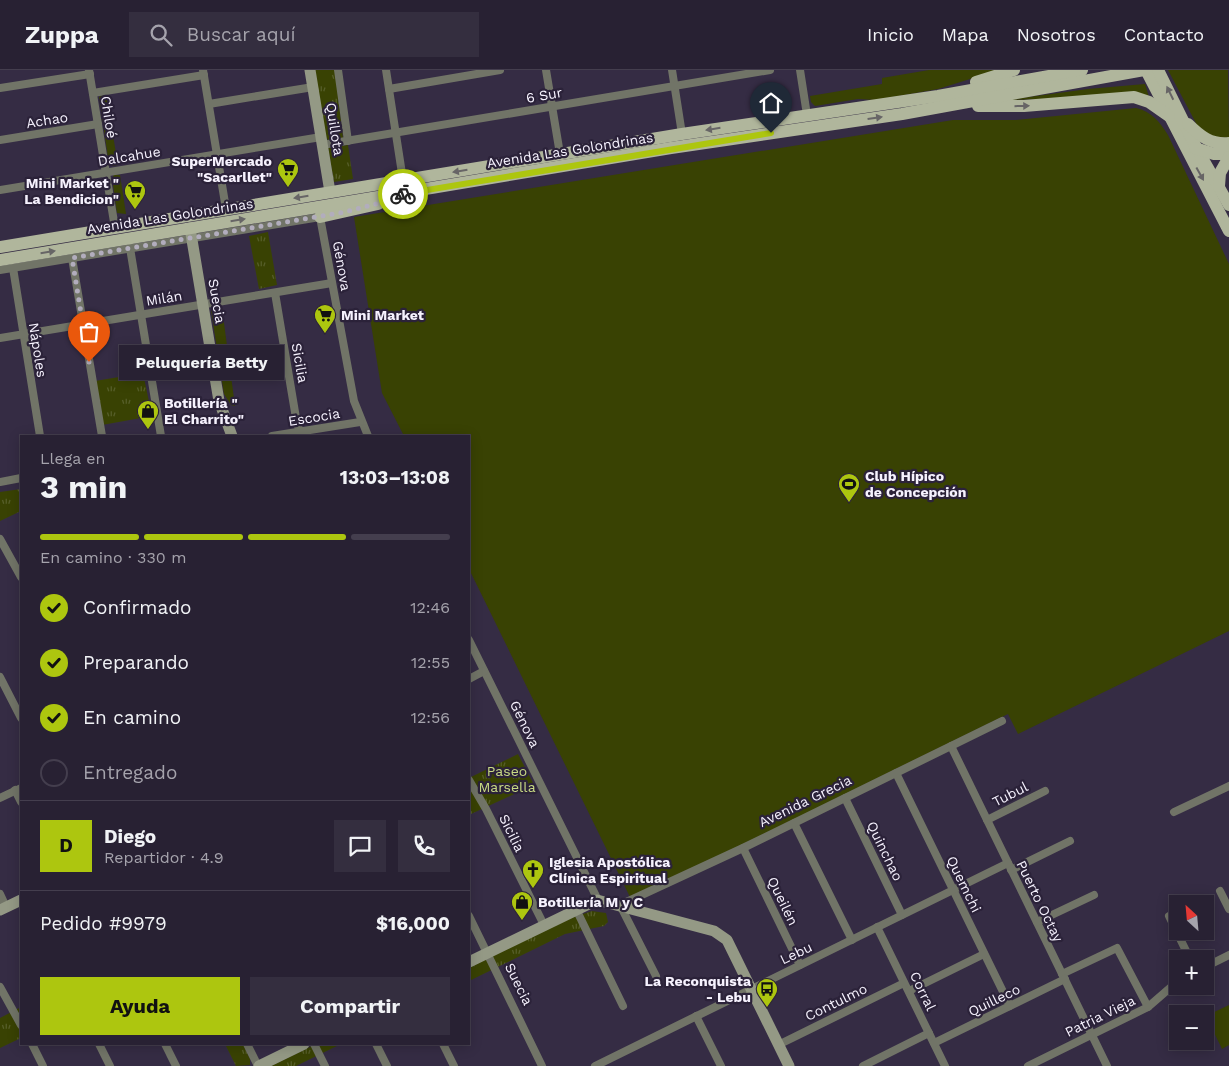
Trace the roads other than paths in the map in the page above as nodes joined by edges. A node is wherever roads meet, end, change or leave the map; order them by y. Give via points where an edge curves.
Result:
1 (310, 70) edge
2 (338, 70) edge
3 (386, 70) edge
4 (500, 70) edge
5 (546, 70) edge
6 (672, 70) edge
7 (770, 70) edge
8 (800, 70) edge
9 (1014, 70) edge
10 (1145, 70) edge
11 (1158, 70) edge
12 (89, 72) edge
13 (204, 72) edge
14 (1084, 73) edge
15 (674, 86) junction
16 (313, 87) junction
17 (0, 88) edge
18 (389, 89) junction
19 (93, 92) junction
20 (938, 96) junction
21 (209, 104) junction
22 (956, 105) junction
23 (551, 107) junction
24 (807, 115) junction
25 (1175, 116) junction
26 (98, 124) junction
27 (396, 133) junction
28 (682, 134) junction
29 (1178, 134) junction
30 (0, 140) edge
31 (322, 141) junction
32 (348, 141) junction
33 (1229, 143) edge
34 (672, 148) junction
35 (1197, 149) junction
36 (217, 154) junction
37 (560, 154) junction
38 (1229, 154) edge
39 (1229, 158) edge
40 (106, 173) junction
41 (405, 186) junction
42 (1219, 186) junction
43 (0, 190) edge
44 (330, 192) junction
45 (1229, 205) edge
46 (226, 209) junction
47 (202, 213) junction
48 (320, 216) junction
49 (175, 218) junction
50 (115, 228) junction
51 (1229, 231) edge
52 (191, 233) junction
53 (0, 248) edge
54 (130, 248) junction
55 (72, 258) junction
56 (13, 268) junction
57 (0, 270) edge
58 (332, 283) junction
59 (275, 293) junction
60 (203, 305) junction
61 (141, 315) junction
62 (83, 324) junction
63 (23, 334) junction
64 (0, 338) edge
65 (360, 422) junction
66 (301, 434) edge
67 (40, 435) edge
68 (102, 435) edge
69 (162, 435) edge
70 (232, 435) edge
71 (286, 435) edge
72 (367, 435) edge
73 (20, 478) edge
74 (0, 482) edge
75 (0, 539) edge
76 (20, 575) edge
77 (470, 642) edge
78 (484, 671) junction
79 (0, 677) edge
80 (470, 678) edge
81 (20, 716) edge
82 (1002, 721) dead end
83 (950, 746) junction
84 (896, 773) junction
85 (470, 782) edge
86 (1229, 786) edge
87 (18, 789) edge
88 (1045, 791) dead end
89 (0, 798) edge
90 (845, 798) junction
91 (1174, 812) dead end
92 (987, 820) junction
93 (794, 822) junction
94 (1070, 841) dead end
95 (743, 848) junction
96 (1010, 866) junction
97 (953, 890) junction
98 (1220, 891) dead end
99 (0, 894) edge
100 (1094, 895) dead end
101 (20, 900) edge
102 (598, 900) junction
103 (620, 905) junction
104 (3, 909) edge
105 (1229, 909) edge
106 (576, 910) junction
107 (902, 915) junction
108 (470, 918) edge
109 (1037, 922) junction
110 (544, 925) junction
111 (877, 927) junction
112 (852, 940) junction
113 (487, 953) junction
114 (984, 954) junction
115 (1229, 955) edge
116 (470, 962) edge
117 (1214, 962) edge
118 (800, 965) junction
119 (656, 976) dead end
120 (1064, 977) junction
121 (904, 982) junction
122 (0, 987) edge
123 (751, 989) junction
124 (1169, 989) edge
125 (909, 991) junction
126 (622, 1006) dead end
127 (1010, 1006) junction
128 (1148, 1007) junction
129 (696, 1016) junction
130 (20, 1023) edge
131 (930, 1033) junction
132 (1092, 1034) junction
133 (934, 1043) junction
134 (778, 1044) junction
135 (32, 1045) edge
136 (100, 1045) edge
137 (166, 1045) edge
138 (249, 1045) edge
139 (302, 1045) edge
140 (314, 1045) edge
141 (376, 1045) edge
142 (444, 1045) edge
143 (612, 1062) edge
144 (262, 1065) edge
145 (43, 1066) edge
146 (110, 1066) edge
147 (176, 1066) edge
148 (325, 1066) edge
149 (387, 1066) edge
150 (454, 1066) edge
151 (542, 1066) edge
152 (595, 1066) edge
153 (721, 1066) edge
154 (789, 1066) edge
155 (863, 1066) edge
156 (946, 1066) edge
157 (1028, 1066) edge
158 (1107, 1066) edge

1 - 16 main road, Quillota
2 - 32 street
3 - 18 street
4 - 18 street
5 - 23 street
6 - 15 street
7 - 15 street, 6 Sur
8 - 24 street
9 - 20 main road
10 - 14 main road, Avenida Las Golondrinas
10 - 25 main road
25 -> 11 main road
12 - 17 street
12 - 19 street, Chiloé
13 - 19 street
13 - 21 street
14 - 20 main road, Avenida Las Golondrinas
14 - 22 main road, Avenida Las Golondrinas
15 - 23 street, 6 Sur
15 - 28 street
16 - 21 street
16 - 31 main road, Quillota
18 - 27 street
19 - 26 street, Chiloé
20 - 24 main road, Avenida Las Golondrinas
21 - 36 street
22 -> 25 main road via 1024,106 1127,96 1145,100
34 -> 22 main road, Avenida Las Golondrinas
23 - 27 street, 6 Sur
23 - 37 street
24 -> 28 main road, Avenida Las Golondrinas
25 - 29 main road
25 - 33 main road via 1208,140
25 - 35 main road
26 - 30 street, Achao
26 - 40 street, Chiloé
27 - 32 street, 6 Sur
27 - 41 street
28 - 34 main road
28 - 37 main road, Avenida Las Golondrinas
29 - 35 main road
29 -> 51 main road
31 - 32 street, 6 Sur
31 - 36 street, Dalcahue
31 - 44 main road, Quillota
34 - 41 main road, Avenida Las Golondrinas
35 - 38 main road
35 - 42 main road
36 - 40 street, Dalcahue
36 - 46 street
37 -> 41 main road, Avenida Las Golondrinas
39 - 42 main road via 1220,173
40 - 43 street, Dalcahue
40 - 50 street, Chiloé
41 - 44 main road, Avenida Las Golondrinas
41 - 48 main road via 367,207
52 -> 41 main road, Avenida Las Golondrinas
42 - 45 main road
44 -> 46 main road, Avenida Las Golondrinas
46 - 47 main road, Avenida Las Golondrinas
47 - 49 main road, Avenida Las Golondrinas
47 - 52 main road via 194,220
48 - 52 street, Avenida Las Golondrinas
48 - 58 street, Génova
49 - 50 main road, Avenida Las Golondrinas
49 - 52 main road
50 - 53 main road, Avenida Las Golondrinas
53 -> 52 main road, Avenida Las Golondrinas
52 - 54 street, Avenida Las Golondrinas
52 - 60 main road, Suecia
54 - 55 street, Avenida Las Golondrinas
54 - 61 street
55 - 56 street, Avenida Las Golondrinas
55 - 62 street
56 - 57 street, Avenida Las Golondrinas
56 - 63 street, Nápoles
58 - 59 street, Milán
58 - 65 street, Génova
59 - 60 street, Milán
59 - 66 street, Sicilia
60 - 61 street, Milán
60 - 70 main road, Suecia via 219,401
61 - 62 street, Milán
61 - 69 street
62 - 63 street, Milán
62 - 68 street
63 - 64 street, Milán
63 - 67 street, Nápoles
65 - 66 street, Escocia
65 - 72 street, Génova
66 - 71 street, Escocia
73 - 74 street
75 - 76 street
77 - 78 street, Génova
78 - 80 street
78 - 102 street, Génova
79 - 81 street
82 - 83 street, Avenida Grecia
83 - 84 street, Avenida Grecia
83 - 92 street, Puerto Octay
84 - 90 street, Avenida Grecia
84 - 97 street, Quemchi
85 - 110 street, Sicilia
86 - 91 street
87 - 89 street
88 - 92 street, Tubul
90 - 93 street, Avenida Grecia
90 - 107 street, Quinchao
92 - 96 street, Puerto Octay
93 - 95 street, Avenida Grecia
93 - 112 street
94 - 96 street, Lebu
95 - 103 street, Avenida Grecia
95 - 118 street, Queilén
96 - 97 street, Lebu
96 - 109 street, Puerto Octay
97 - 107 street, Lebu
97 - 114 street, Quemchi
98 - 105 street
99 - 104 street
100 - 109 street
101 - 104 main road
102 - 103 main road
102 - 106 main road
103 - 119 street
103 - 123 main road via 722,935
106 - 110 main road
106 - 126 street
107 - 111 street, Lebu
108 - 113 street, Suecia
109 - 120 street, Puerto Octay
110 - 113 main road
111 - 112 street, Lebu
111 - 121 street, Corral
112 - 118 street, Lebu
113 - 116 main road
113 - 151 street, Suecia
114 - 125 street
114 - 127 street, Quemchi
115 - 117 street
118 - 123 street, Lebu
120 - 127 street, Quilleco
120 - 128 street, Quilleco via 1117,948
120 - 132 street, Puerto Octay
121 - 125 street, Corral
121 - 134 street, Contulmo
122 - 130 street
123 - 129 street, Lebu
123 - 134 main road
124 - 128 street, Patria Vieja
125 - 131 street, Corral
127 - 133 street, Quilleco
128 - 132 street, Patria Vieja
129 - 143 street, Lebu
129 - 153 street
131 - 133 street, Corral
131 - 155 street
132 - 157 street, Patria Vieja
132 - 158 street, Puerto Octay
133 - 156 street, Corral
134 - 154 main road
135 - 145 street
136 - 146 street
137 - 147 street
138 - 144 street
139 - 144 main road
140 - 148 street
141 - 149 street
142 - 150 street
143 - 152 street, Lebu

